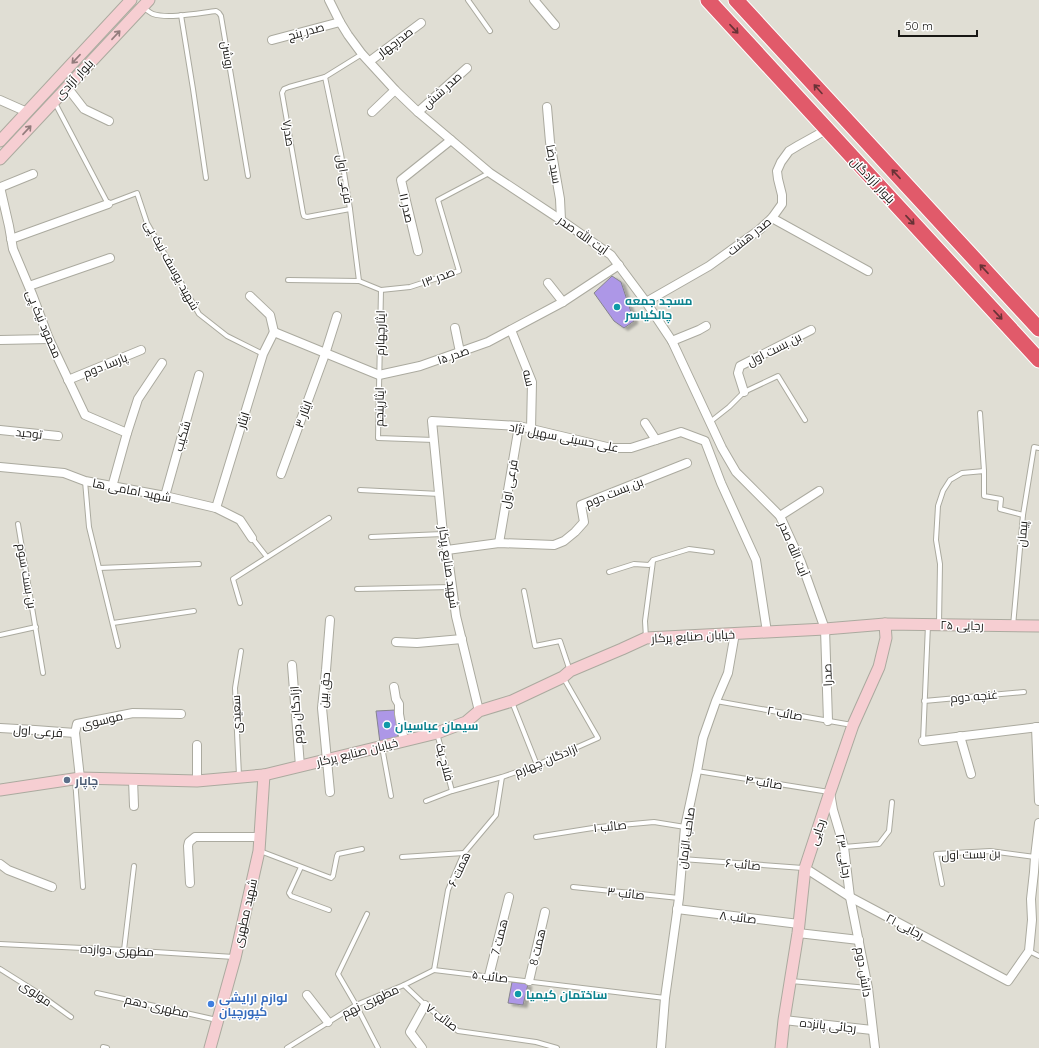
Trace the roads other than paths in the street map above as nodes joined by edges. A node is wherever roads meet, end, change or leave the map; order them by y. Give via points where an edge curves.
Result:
1 (131, 0) edge
2 (329, 0) edge
3 (468, 0) edge
4 (534, 0) edge
5 (708, 0) edge
6 (736, 0) edge
7 (145, 4) edge
8 (181, 15) junction
9 (340, 22) junction
10 (421, 23) dead end
11 (555, 25) dead end
12 (490, 31) dead end
13 (272, 40) dead end
14 (362, 54) junction
15 (370, 62) junction
16 (467, 68) dead end
17 (325, 77) junction
18 (67, 87) junction
19 (395, 90) junction
20 (0, 100) edge
21 (54, 100) junction
22 (547, 107) dead end
23 (27, 112) junction
24 (372, 112) dead end
25 (418, 112) junction
26 (844, 118) junction
27 (109, 120) dead end
28 (826, 130) junction
29 (451, 140) junction
30 (0, 141) edge
31 (0, 159) edge
32 (490, 173) junction
33 (33, 174) dead end
34 (248, 176) dead end
35 (206, 178) dead end
36 (0, 187) edge
37 (108, 204) junction
38 (350, 208) junction
39 (772, 218) junction
40 (561, 220) junction
41 (11, 239) junction
42 (418, 251) dead end
43 (110, 258) dead end
44 (619, 265) junction
45 (868, 271) dead end
46 (288, 280) dead end
47 (359, 281) junction
48 (548, 283) dead end
49 (29, 286) junction
50 (381, 290) junction
51 (250, 296) dead end
52 (562, 302) junction
53 (646, 302) junction
54 (337, 316) dead end
55 (706, 326) dead end
56 (455, 328) dead end
57 (1039, 328) edge
58 (511, 330) junction
59 (811, 330) dead end
60 (274, 332) junction
61 (49, 339) junction
62 (0, 340) edge
63 (672, 342) junction
64 (141, 350) dead end
65 (460, 352) junction
66 (263, 354) junction
67 (325, 354) junction
68 (1039, 360) edge
69 (162, 363) dead end
70 (199, 375) dead end
71 (380, 375) junction
72 (68, 380) junction
73 (744, 392) junction
74 (980, 413) dead end
75 (805, 420) dead end
76 (432, 421) joint
77 (645, 422) dead end
78 (709, 422) junction
79 (519, 426) junction
80 (531, 429) junction
81 (0, 430) edge
82 (127, 433) junction
83 (58, 436) dead end
84 (435, 440) junction
85 (656, 440) junction
86 (1039, 448) edge
87 (687, 463) dead end
88 (0, 467) edge
89 (984, 471) junction
90 (281, 474) dead end
91 (85, 481) junction
92 (112, 487) junction
93 (360, 490) dead end
94 (819, 491) dead end
95 (440, 494) junction
96 (165, 496) junction
97 (216, 508) junction
98 (1023, 515) junction
99 (780, 516) junction
100 (329, 518) dead end
101 (18, 524) dead end
102 (443, 534) junction
103 (371, 537) dead end
104 (252, 538) joint
105 (499, 543) junction
106 (447, 550) junction
107 (712, 552) dead end
108 (266, 557) junction
109 (653, 560) junction
110 (199, 564) dead end
111 (99, 568) junction
112 (609, 572) dead end
113 (453, 587) junction
114 (357, 589) dead end
115 (524, 591) dead end
116 (240, 603) dead end
117 (194, 611) dead end
118 (330, 620) dead end
119 (112, 623) junction
120 (886, 624) junction
121 (933, 625) junction
122 (1013, 626) junction
123 (1039, 626) edge
124 (36, 627) junction
125 (825, 629) junction
126 (767, 632) junction
127 (735, 633) junction
128 (0, 635) edge
129 (646, 638) junction
130 (462, 639) junction
131 (396, 642) dead end
132 (118, 646) dead end
133 (241, 651) dead end
134 (292, 665) dead end
135 (44, 673) dead end
136 (567, 674) junction
137 (394, 687) dead end
138 (1024, 692) dead end
139 (512, 701) junction
140 (716, 701) junction
141 (924, 701) junction
142 (479, 711) junction
143 (181, 714) dead end
144 (828, 720) junction
145 (853, 725) junction
146 (1038, 727) edge
147 (0, 728) edge
148 (75, 733) junction
149 (437, 733) junction
150 (960, 736) junction
151 (404, 741) junction
152 (923, 741) joint
153 (197, 745) dead end
154 (382, 746) junction
155 (326, 760) junction
156 (537, 765) junction
157 (300, 766) junction
158 (697, 771) junction
159 (970, 774) dead end
160 (264, 775) junction
161 (239, 777) junction
162 (502, 777) junction
163 (77, 779) junction
164 (133, 780) junction
165 (197, 781) junction
166 (0, 790) edge
167 (452, 791) junction
168 (330, 792) dead end
169 (830, 792) junction
170 (391, 796) dead end
171 (1039, 801) edge
172 (426, 802) dead end
173 (892, 802) dead end
174 (134, 806) dead end
175 (1039, 823) edge
176 (684, 827) junction
177 (536, 836) dead end
178 (259, 837) junction
179 (844, 847) junction
180 (362, 849) dead end
181 (259, 851) junction
182 (464, 853) junction
183 (402, 857) dead end
184 (1035, 857) junction
185 (682, 859) junction
186 (0, 864) edge
187 (134, 866) dead end
188 (301, 867) junction
189 (805, 868) junction
190 (190, 883) dead end
191 (942, 884) dead end
192 (52, 887) dead end
193 (83, 887) dead end
194 (573, 887) dead end
195 (509, 897) dead end
196 (850, 897) junction
197 (678, 898) junction
198 (677, 909) junction
199 (329, 910) dead end
200 (545, 912) dead end
201 (367, 914) dead end
202 (799, 929) junction
203 (859, 940) junction
204 (0, 944) edge
205 (124, 950) junction
206 (1029, 950) junction
207 (1039, 956) edge
208 (235, 958) junction
209 (0, 969) edge
210 (434, 970) junction
211 (489, 976) junction
212 (529, 981) junction
213 (791, 981) junction
214 (404, 985) junction
215 (868, 988) junction
216 (97, 993) dead end
217 (308, 995) dead end
218 (665, 998) junction
219 (425, 1004) junction
220 (356, 1005) junction
221 (71, 1017) dead end
222 (217, 1020) junction
223 (784, 1020) junction
224 (328, 1022) junction
225 (872, 1030) junction
226 (210, 1048) edge
227 (287, 1048) edge
228 (378, 1048) edge
229 (422, 1048) edge
230 (557, 1048) edge
231 (661, 1048) edge
232 (781, 1048) edge
233 (874, 1048) edge

1 -> 23 street, بلوار آزادی
2 - 9 street, آیت الله صدر
3 - 12 lane
4 - 11 street
5 -> 28 highway, بلوار آزادگان
26 -> 6 highway, بلوار آزادگان
7 - 8 lane, روشن via 153,14
18 -> 7 street, بلوار آزادی
8 - 34 lane, روشن via 216,11 221,16
8 - 35 lane
9 - 13 street, صدر پنج
9 - 14 street, آیت الله صدر
10 - 15 street, صدرچهار
14 - 15 street, آیت الله صدر
14 - 17 lane, صدر۷
15 - 19 street, آیت الله صدر
16 - 25 street, صدر شش
17 - 38 lane, فرعی اول
17 - 38 lane, صدر۷ via 289,87 282,93 302,213 307,217
18 - 21 street, بلوار آزادی
18 - 27 street via 84,109
19 - 24 street
19 - 25 street, آیت الله صدر
20 - 23 street
31 -> 21 street, بلوار آزادی
21 - 37 lane
22 - 40 street, سید رضا
23 - 30 street, بلوار آزادی
25 - 29 street, آیت الله صدر
26 - 28 highway
57 -> 26 highway, بلوار آزادگان
28 - 39 street, صدر هشت via 799,145 781,162 777,171 782,204
28 -> 68 highway, بلوار آزادگان
29 - 32 street, آیت الله صدر
29 - 42 street, صدر ۱۱ via 401,180
32 - 40 street, آیت الله صدر
32 - 50 lane, صدر ۱۳ via 438,200 459,271 410,287
33 - 36 street
36 - 41 street, محمود نیک پی
37 - 41 street
37 - 66 lane, شهید یوسف نیک پی via 137,193 148,223 199,314 227,336
38 - 47 lane, فرعی اول
39 - 45 street
39 - 53 street, صدر هشت via 709,266
40 - 44 street, آیت الله صدر via 611,255
41 - 49 street, محمود نیک پی via 13,250
43 - 49 street
44 - 52 street, صدر ۱۵
44 - 53 street, آیت الله صدر
46 - 47 lane, صدر ۱۳
47 - 50 lane, صدر ۱۳
48 - 52 street
49 - 61 street, محمود نیک پی
50 - 71 lane, ایثارچهارم
51 - 60 street via 270,315
52 - 58 street, صدر ۱۵
53 - 63 street, آیت الله صدر
54 - 67 street, ایثار ۳
55 - 63 street
56 - 65 street
58 - 65 street, صدر ۱۵
58 - 80 street, سه via 532,382
59 - 73 street, بن بست اول via 740,366 738,374
60 - 66 street, ایثار
60 - 67 street
61 - 62 street
61 - 72 street, محمود نیک پی
63 - 78 street, آیت الله صدر
64 - 72 street, پارسا دوم
65 - 71 street, صدر ۱۵ via 420,366
66 - 97 street, ایثار
67 - 71 street
67 - 90 street, ایثار ۳
69 - 82 street via 138,399
70 - 96 street, شکیب
71 - 84 lane, ایثارپنجم via 378,438
72 - 82 street, محمود نیک پی via 85,415
73 - 75 lane via 778,376
73 - 78 lane via 730,407
74 - 89 lane
76 - 79 street, علی حسینی سهیل نژاد
76 - 84 street, شهید صنایع پرکار
77 - 85 street
78 - 99 street, آیت الله صدر via 736,472
79 - 80 street, علی حسینی سهیل نژاد
79 - 105 street, فرعی اول
80 - 85 street, علی حسینی سهیل نژاد via 611,448 631,448
81 - 83 street, توحید
82 - 92 street
84 - 95 street, شهید صنایع پرکار
85 - 126 street, علی حسینی سهیل نژاد via 680,432 705,441 756,560
86 - 98 lane, پیمان via 1034,447
87 - 105 street, بن بست دوم via 581,505 584,522 564,541 554,545
88 - 91 street, شهید امامی ها via 64,473
89 - 98 lane via 984,496 1001,499 1000,509
89 - 121 lane via 962,473 950,480 938,506 936,540 940,564
91 - 92 street, شهید امامی ها
91 - 111 lane via 88,528
92 - 96 street, شهید امامی ها
93 - 95 lane
94 - 99 street
95 - 102 street, شهید صنایع پرکار
96 - 97 street, شهید امامی ها
97 - 104 street, شهید امامی ها via 240,520
98 - 122 lane, پیمان
99 - 125 street, آیت الله صدر via 801,562
100 - 108 lane
101 - 124 lane, بن بست سوم
102 - 103 lane
102 - 106 street, شهید صنایع پرکار
104 - 108 lane
105 - 106 street, بن بست دوم
106 - 113 street, شهید صنایع پرکار
107 - 109 lane via 689,549
108 - 116 lane via 233,579
109 - 112 lane via 649,565 634,564
109 - 129 lane via 645,621
110 - 111 lane
111 - 119 lane
113 - 114 lane
113 - 130 street, شهید صنایع پرکار
115 - 136 lane via 535,646 560,641
117 - 119 lane
118 - 155 street, حق بین via 322,708
119 - 132 lane
120 - 121 street, رجایی ۲۵
120 - 125 street, خیابان صنایع پرکار
120 - 145 street, رجایی via 880,667
121 - 122 street, رجایی ۲۵
121 - 141 lane
122 - 123 street, رجایی ۲۵
124 - 128 lane
124 - 135 lane, بن بست سوم
125 - 126 street, خیابان صنایع پرکار
125 - 144 street, صدرا
126 - 127 street, خیابان صنایع پرکار
127 - 129 street, خیابان صنایع پرکار
127 - 140 street, صاحب الزمان via 728,674
129 - 136 street, خیابان صنایع پرکار
130 - 131 street via 417,644
130 - 142 street, شهید صنایع پرکار
133 - 161 lane, سعیدی via 235,688
134 - 157 street, ازادگان دوم
136 - 139 street, خیابان صنایع پرکار
136 - 156 lane, ازادگان چهارم via 598,738
137 - 151 street
138 - 141 lane, غنچه دوم
139 - 142 street, خیابان صنایع پرکار
139 - 156 lane
140 - 144 lane, صائب ۲
140 - 158 street, صاحب الزمان via 703,738
141 - 152 lane
142 - 149 street, خیابان صنایع پرکار via 466,722
143 - 148 street, موسوی via 133,713 77,724
144 - 145 lane, صائب ۲
145 - 169 street, رجایی
146 - 150 street
146 - 171 street
147 - 148 street, فرعی اول
148 - 163 street, موسوی
149 - 151 street, خیابان صنایع پرکار
149 - 167 lane, فلاح یک
150 - 152 street
150 - 159 street
151 - 154 street, خیابان صنایع پرکار
153 - 165 street
154 - 155 street, خیابان صنایع پرکار
154 - 170 lane
155 - 157 street, خیابان صنایع پرکار
155 - 168 street, حق بین
156 - 162 lane, ازادگان چهارم
157 - 160 street, خیابان صنایع پرکار
158 - 169 lane, صائب ۴
158 - 176 street, صاحب الزمان
160 - 161 street, خیابان صنایع پرکار
160 - 178 street, شهید مطهری
161 - 165 street, خیابان صنایع پرکار
162 - 167 lane, ازادگان چهارم
162 - 182 lane, همت ۶ via 496,815
163 - 164 street, خیابان صنایع پرکار
163 - 166 street, خیابان صنایع پرکار
163 - 193 lane
164 - 165 street, خیابان صنایع پرکار
164 - 174 street
167 - 172 lane, ازادگان چهارم
169 - 179 street, رجایی ۲۳
169 - 189 street, رجایی
173 - 179 lane via 889,830 879,844
175 - 184 street
176 - 177 lane, صائب ۱ via 654,822
176 - 185 street, صاحب الزمان
178 - 181 street, شهید مطهری
178 - 190 street via 195,837 188,846
179 - 196 street, رجایی ۲۳
180 - 188 lane via 338,854 331,878
181 - 188 lane
181 - 208 street, شهید مطهری
182 - 183 lane
182 - 210 lane, همت ۶ via 448,890
184 - 191 lane, بن بست اول via 990,851 936,854
184 - 206 street
185 - 189 lane, صائب ۶
185 - 197 street, صاحب الزمان
186 - 192 street via 8,870
187 - 205 lane
188 - 199 lane via 291,896
189 - 196 street, رجایی ۲۱
189 - 202 street, رجایی
194 - 197 lane, صائب ۳
195 - 211 street, همت 7
196 - 203 street, دانش دوم
196 - 206 street, رجایی ۲۱ via 1008,980
197 - 198 street, صاحب الزمان
198 - 202 street, صائب ۸
198 - 218 street, صاحب الزمان
200 - 212 street, همت 8
201 - 220 lane via 338,974
202 - 203 street, صائب ۸
202 - 213 street, رجایی
203 - 215 street, دانش دوم
204 - 205 lane, مطهری دوازده
205 - 208 lane, مطهری دوازده
206 - 207 lane
208 - 222 street, شهید مطهری
209 - 221 lane, مولوی
210 - 211 lane, صائب ۵
210 - 214 lane, مطهری نهم
211 - 212 lane, صائب ۵
212 - 218 lane, صائب ۵
213 - 215 lane
213 - 223 street, رجایی
214 - 219 lane, صائب ۷
214 - 220 lane, مطهری نهم
215 - 225 street, دانش دوم
216 - 222 lane, مطهری دهم
217 - 224 street
218 - 231 street, صاحب الزمان
219 - 229 street via 410,1032
219 - 230 lane, صائب ۷ via 458,1031 536,1042
220 - 224 lane, مطهری نهم
220 - 228 lane
222 - 226 street, شهید مطهری
223 - 225 street, رجائی پانزده
223 - 232 street, رجایی
224 - 227 lane, مطهری نهم
225 - 233 street, دانش دوم

